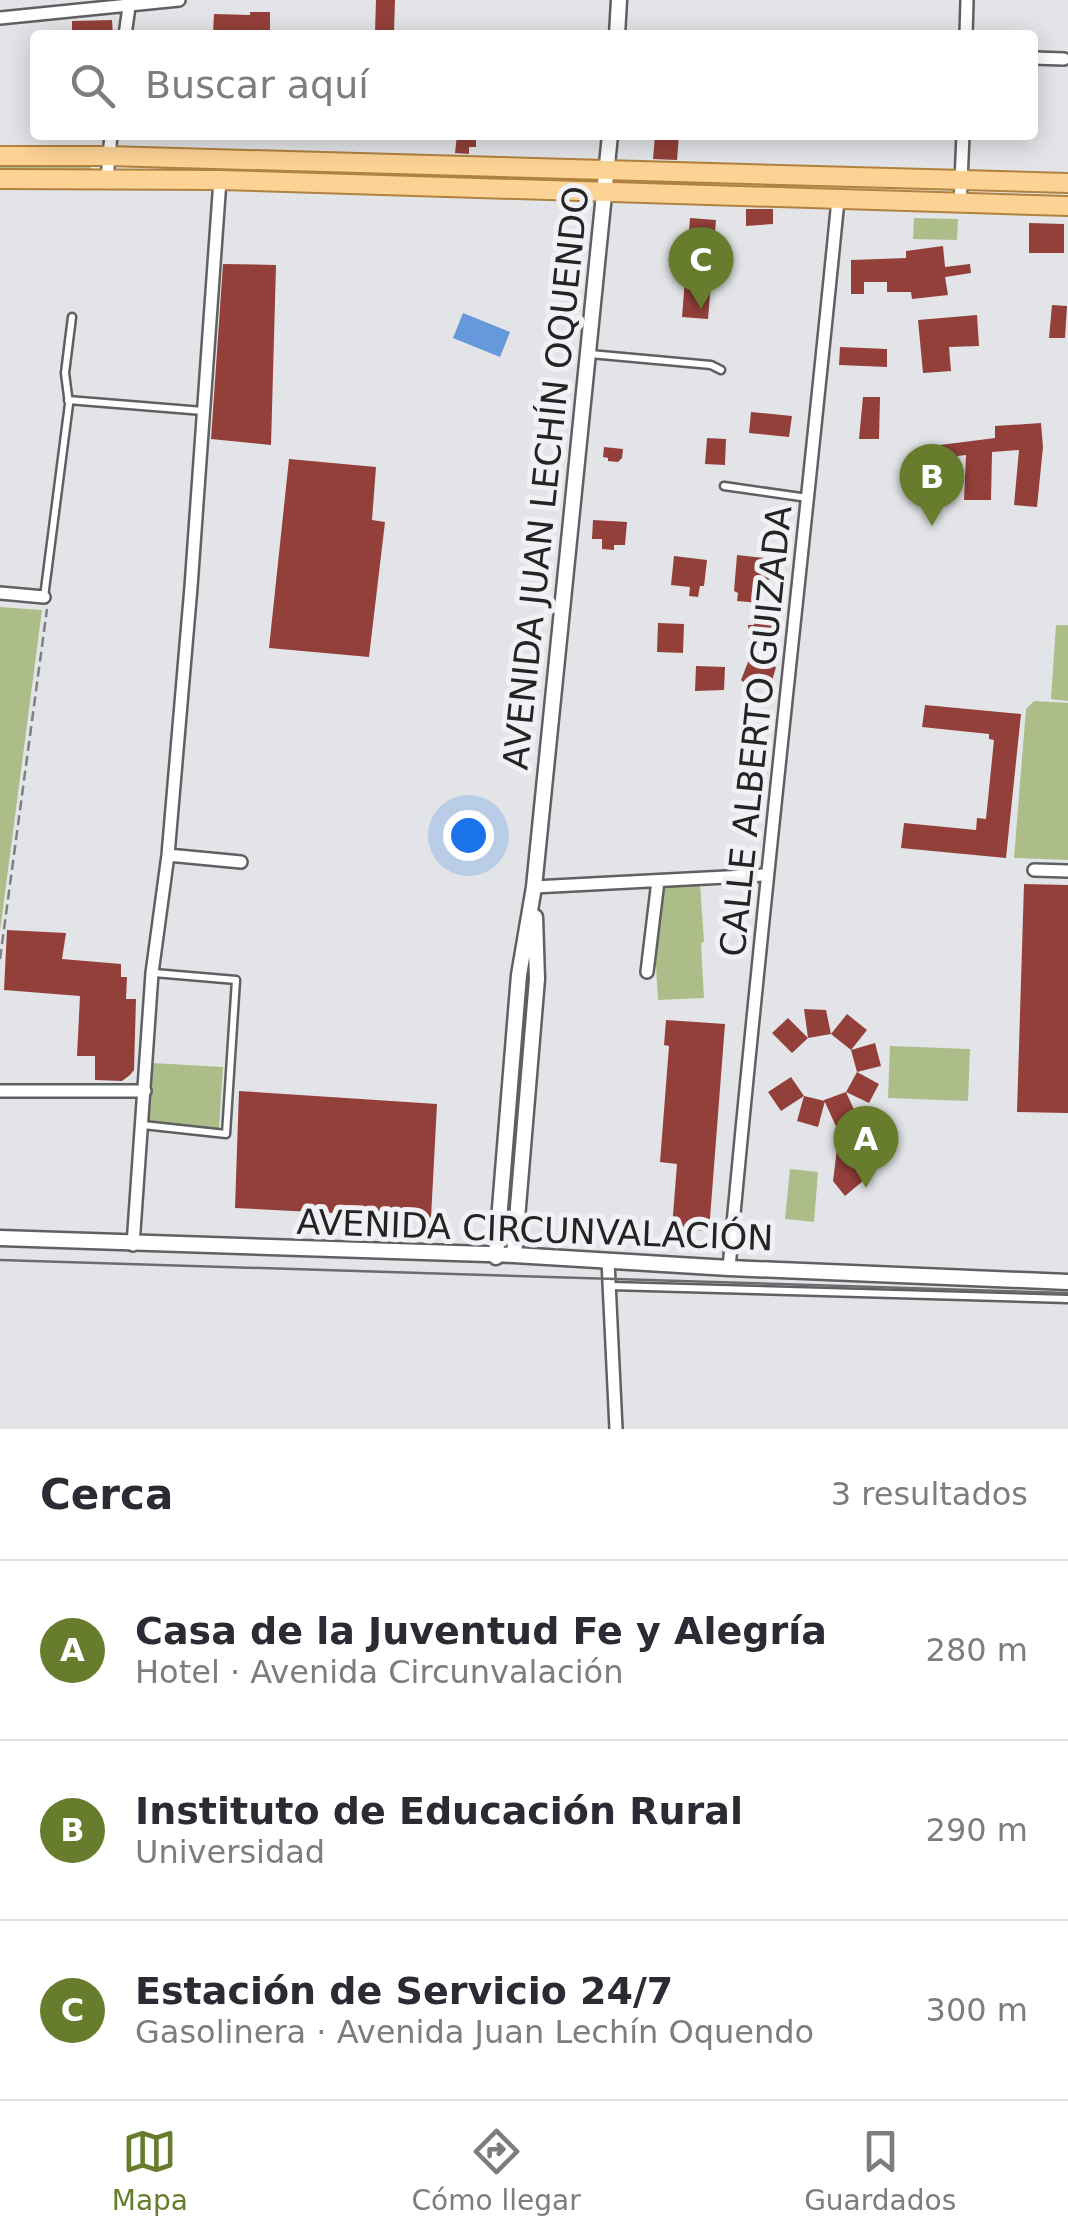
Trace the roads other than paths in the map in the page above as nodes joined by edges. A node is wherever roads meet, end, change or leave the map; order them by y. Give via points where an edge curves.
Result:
1 (179, 0) edge
2 (619, 0) edge
3 (967, 0) edge
4 (130, 2) edge
5 (0, 18) edge
6 (126, 30) edge
7 (617, 30) edge
8 (966, 30) edge
9 (1038, 58) edge
10 (1064, 59) dead end
11 (110, 140) edge
12 (610, 140) edge
13 (963, 140) edge
14 (0, 156) edge
15 (108, 156) junction
16 (320, 163) junction
17 (608, 170) junction
18 (0, 178) edge
19 (107, 179) junction
20 (220, 180) junction
21 (961, 181) junction
22 (320, 183) junction
23 (1068, 183) edge
24 (605, 192) junction
25 (838, 200) junction
26 (960, 204) junction
27 (1068, 206) edge
28 (72, 317) dead end
29 (589, 354) junction
30 (721, 370) dead end
31 (68, 400) junction
32 (204, 411) junction
33 (724, 486) dead end
34 (809, 498) junction
35 (0, 593) edge
36 (44, 596) joint
37 (168, 854) junction
38 (241, 862) dead end
39 (1034, 870) dead end
40 (1068, 871) edge
41 (766, 875) junction
42 (658, 880) junction
43 (534, 887) junction
44 (647, 972) dead end
45 (152, 973) junction
46 (0, 1091) edge
47 (144, 1091) junction
48 (143, 1125) junction
49 (0, 1238) edge
50 (133, 1245) junction
51 (514, 1256) junction
52 (496, 1257) junction
53 (608, 1261) junction
54 (729, 1268) junction
55 (1068, 1282) edge
56 (609, 1286) junction
57 (1068, 1299) edge
58 (616, 1429) edge

1 - 4 street
2 - 7 street
3 - 8 street
4 - 5 street
4 - 6 street
9 - 10 street
11 - 15 street
12 - 17 street, AVENIDA JUAN LECHÍN OQUENDO
13 - 21 street
14 - 15 main road
15 - 16 main road
15 - 19 street
16 - 17 main road
16 - 22 main road
17 - 21 main road
17 - 24 street, AVENIDA JUAN LECHÍN OQUENDO
18 - 19 main road
19 - 20 main road
20 - 22 main road
20 - 32 street
21 - 23 main road
21 - 26 street
22 - 24 main road
24 - 25 main road
24 - 29 street, AVENIDA JUAN LECHÍN OQUENDO
25 - 26 main road
25 - 34 street, CALLE ALBERTO GUIZADA
26 - 27 main road
28 - 31 lane
29 - 30 lane
29 - 43 street, AVENIDA JUAN LECHÍN OQUENDO
31 - 32 lane
31 - 36 lane
32 - 37 street
33 - 34 lane
34 - 41 street, CALLE ALBERTO GUIZADA
35 - 36 street
37 - 38 street
37 - 45 street
39 - 40 street
41 - 42 street
41 - 54 street, CALLE ALBERTO GUIZADA
42 - 43 street
42 - 44 street
43 - 51 street, AVENIDA JUAN LECHÍN OQUENDO via 537,979
43 - 52 street, AVENIDA JUAN LECHÍN OQUENDO via 519,975
45 - 47 street
45 - 48 lane via 236,980 230,1085 226,1134
46 - 47 street
47 - 48 street
48 - 50 street
49 - 50 street, AVENIDA CIRCUNVALACIÓN
50 - 52 street, AVENIDA CIRCUNVALACIÓN
51 - 52 street, AVENIDA CIRCUNVALACIÓN
51 - 53 street, AVENIDA CIRCUNVALACIÓN
53 - 54 street, AVENIDA CIRCUNVALACIÓN
53 - 56 street
54 - 55 street, AVENIDA CIRCUNVALACIÓN
56 - 57 lane, AVENIDA CIRCUNVALACIÓN
56 - 58 street

